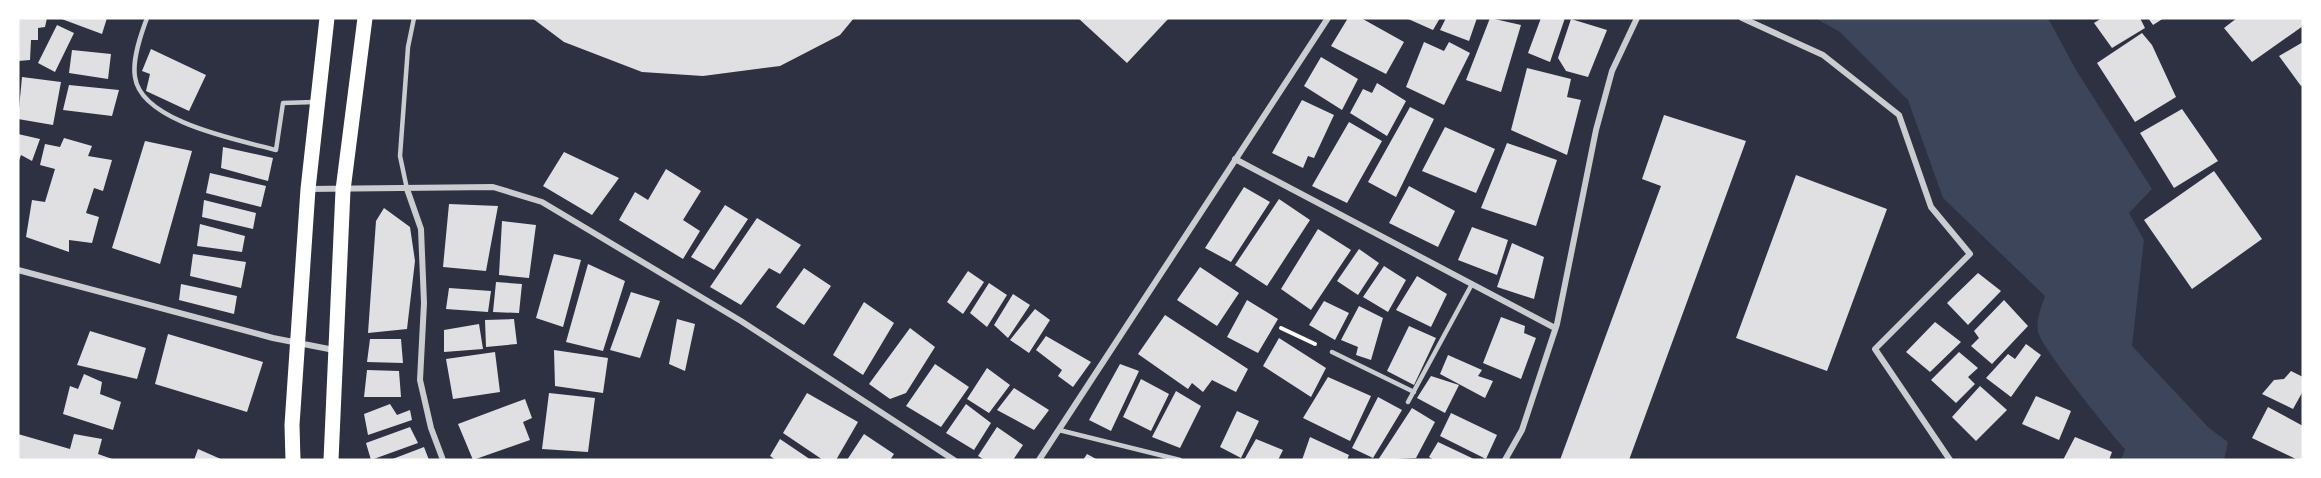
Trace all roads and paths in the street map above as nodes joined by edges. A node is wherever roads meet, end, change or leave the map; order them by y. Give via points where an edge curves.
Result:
1 (147, 18) edge
2 (327, 18) edge
3 (365, 18) edge
4 (414, 18) edge
5 (1328, 18) edge
6 (1637, 18) edge
7 (1742, 18) edge
8 (317, 102) junction
9 (1235, 159) junction
10 (308, 189) junction
11 (407, 189) junction
12 (343, 190) junction
13 (18, 270) edge
14 (1472, 284) junction
15 (1281, 328) dead end
16 (1556, 328) junction
17 (297, 344) junction
18 (334, 350) junction
19 (1332, 352) joint
20 (1414, 392) junction
21 (1408, 402) dead end
22 (1059, 430) junction
23 (293, 460) edge
24 (331, 460) edge
25 (443, 460) edge
26 (954, 460) edge
27 (1039, 460) edge
28 (1180, 460) edge
29 (1505, 460) edge
30 (1950, 460) edge

1 - 8 lane via 134,76 141,94 169,116 211,133 276,150 283,103
2 - 8 main road
3 - 12 main road
4 - 11 lane via 408,47 400,156
5 - 9 street
6 - 16 street via 1612,71 1596,130
7 - 30 street via 1823,55 1899,115 1931,207 1970,254 1875,349
8 - 10 main road
9 - 14 street
9 - 22 street
10 - 12 street
10 - 17 main road
11 - 12 street
11 - 25 street via 421,229 424,303 420,380
11 - 26 street via 493,187 542,202 741,321
12 - 18 main road
13 - 17 street
14 - 16 street
14 - 20 lane
15 - 19 path
16 - 29 street via 1522,429
17 - 18 street
17 - 23 main road
18 - 24 main road
19 - 20 lane
20 - 21 lane
22 - 27 street
22 - 28 lane

